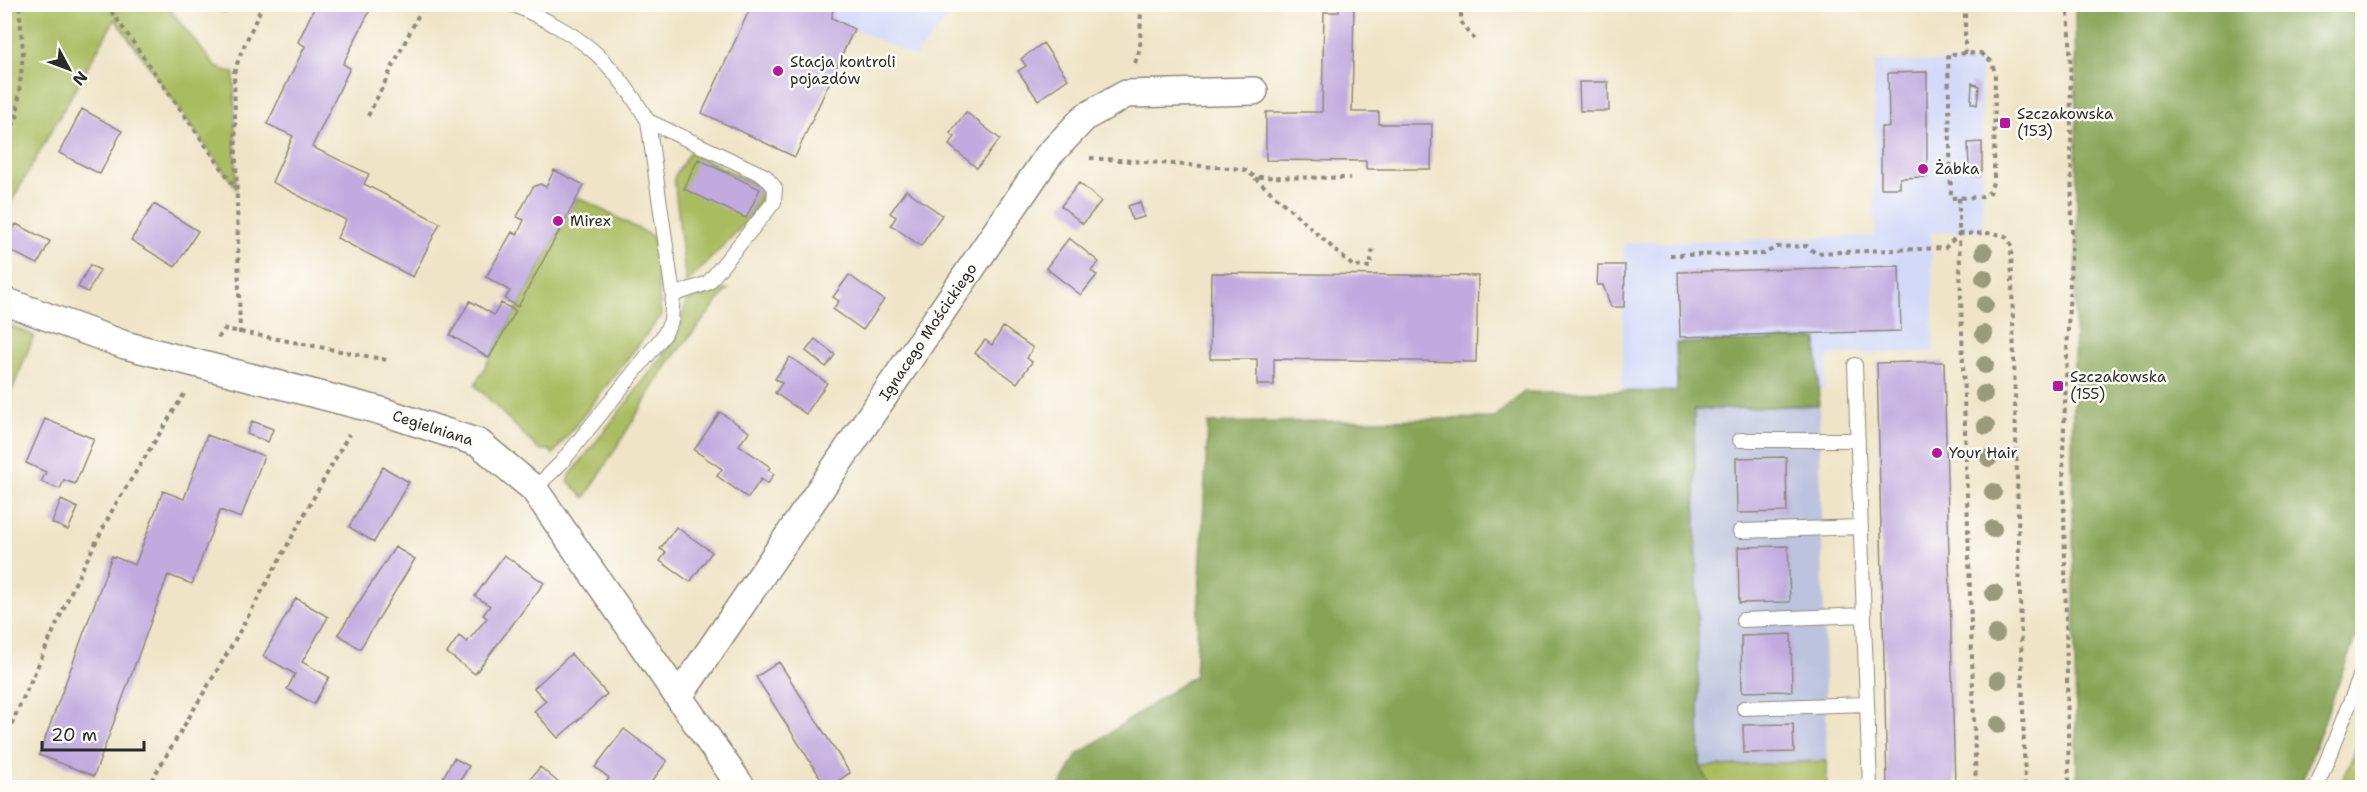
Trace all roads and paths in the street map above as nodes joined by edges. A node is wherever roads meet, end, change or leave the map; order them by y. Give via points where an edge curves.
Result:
1 (19, 4) edge
2 (105, 4) edge
3 (263, 4) edge
4 (424, 4) edge
5 (512, 4) edge
6 (1141, 4) edge
7 (1461, 4) edge
8 (1992, 4) edge
9 (2067, 4) edge
10 (1964, 6) edge
11 (1474, 39) dead end
12 (1140, 49) dead end
13 (1965, 54) junction
14 (1254, 91) dead end
15 (368, 116) dead end
16 (648, 120) junction
17 (4, 142) edge
18 (1082, 157) dead end
19 (1255, 177) junction
20 (1350, 178) dead end
21 (236, 188) junction
22 (1959, 198) junction
23 (1959, 234) junction
24 (1373, 248) dead end
25 (1670, 255) dead end
26 (674, 295) junction
27 (4, 302) edge
28 (240, 334) junction
29 (207, 354) junction
30 (387, 360) dead end
31 (1855, 365) dead end
32 (364, 406) junction
33 (1740, 440) dead end
34 (1858, 440) junction
35 (534, 489) junction
36 (1861, 527) junction
37 (1740, 531) dead end
38 (1864, 615) junction
39 (1743, 620) dead end
40 (2362, 672) edge
41 (679, 696) junction
42 (1867, 704) junction
43 (1744, 708) dead end
44 (4, 741) edge
45 (147, 788) edge
46 (742, 788) edge
47 (1870, 788) edge
48 (1976, 788) edge
49 (2025, 788) edge
50 (2069, 788) edge
51 (2316, 788) edge

1 - 17 path via 23,52 17,117
2 - 21 path
3 - 21 path via 234,73
4 - 15 path
5 - 16 lane via 560,26 594,49 629,88
6 - 12 path
7 - 11 path via 1461,22
8 - 10 path
9 - 50 path via 2072,232 2063,452
10 - 13 path
13 - 22 path via 1948,54 1951,198
13 - 22 path via 1981,53 1991,61 1995,72 1994,179 1990,192 1980,197
14 - 41 street, Ignacego Mościckiego via 1126,94 1085,117 1048,156
16 - 26 lane
16 - 26 lane via 765,176 775,188 774,202 708,283
18 - 19 path via 1243,170
19 - 20 path
19 - 24 path via 1353,266 1370,267
21 - 28 path
22 - 23 path
23 - 25 path via 1945,248 1815,253 1807,246 1776,247 1764,254
23 - 48 path
23 - 49 path via 1993,233 2005,236 2011,244
26 - 35 lane via 671,321 664,335 561,463
27 - 29 street, Cegielniana via 125,345
28 - 29 path via 225,330
28 - 30 path
29 - 32 street, Cegielniana
29 - 44 path via 114,507
31 - 34 lane
32 - 35 street, Cegielniana via 478,443
32 - 45 path via 231,647
33 - 34 lane
34 - 36 lane
35 - 41 street, Cegielniana
36 - 37 lane
36 - 38 lane
38 - 39 lane
38 - 42 lane
40 - 51 lane
41 - 46 street, Cegielniana
42 - 43 lane
42 - 47 lane

